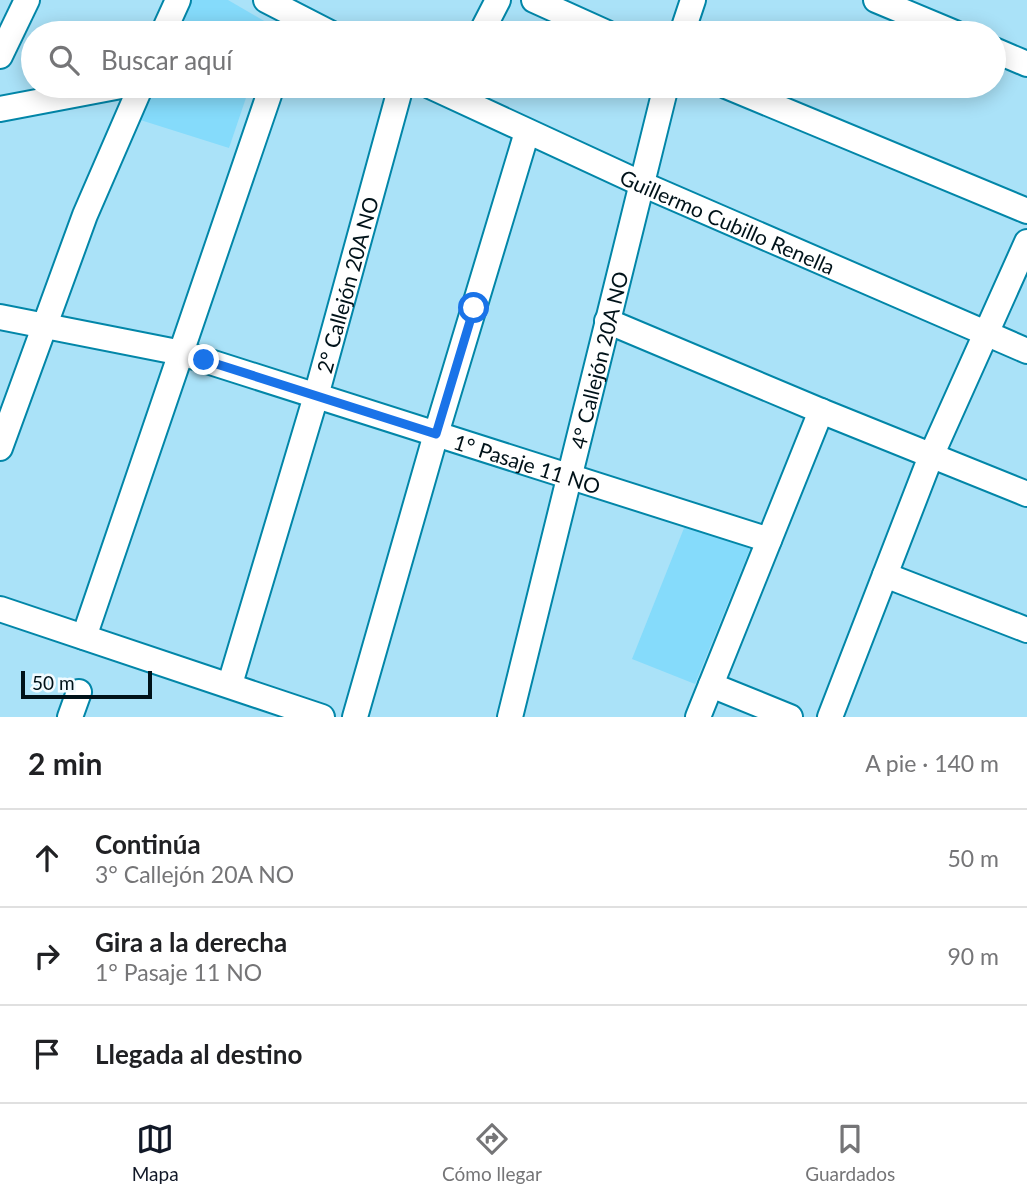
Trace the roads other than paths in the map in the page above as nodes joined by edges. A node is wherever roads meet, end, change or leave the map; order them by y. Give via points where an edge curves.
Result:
1 (27, 0) edge
2 (178, 0) edge
3 (267, 0) edge
4 (498, 0) edge
5 (534, 0) edge
6 (693, 0) edge
7 (876, 0) edge
8 (168, 21) edge
9 (290, 21) edge
10 (487, 21) edge
11 (580, 21) edge
12 (686, 21) edge
13 (926, 21) edge
14 (0, 55) edge
15 (1006, 55) edge
16 (1027, 64) edge
17 (60, 98) edge
18 (136, 98) edge
19 (268, 98) edge
20 (398, 98) edge
21 (462, 98) edge
22 (663, 98) edge
23 (755, 98) edge
24 (0, 110) edge
25 (527, 132) junction
26 (642, 184) junction
27 (1027, 211) edge
28 (1027, 242) edge
29 (0, 317) edge
30 (607, 321) junction
31 (44, 326) junction
32 (986, 333) junction
33 (1027, 351) edge
34 (182, 353) junction
35 (316, 396) junction
36 (821, 411) junction
37 (436, 434) junction
38 (0, 448) edge
39 (931, 456) junction
40 (568, 476) junction
41 (1027, 494) edge
42 (769, 540) junction
43 (885, 575) junction
44 (0, 609) edge
45 (1027, 630) edge
46 (83, 638) junction
47 (229, 684) junction
48 (711, 685) junction
49 (79, 692) dead end
50 (70, 717) edge
51 (322, 717) edge
52 (355, 717) edge
53 (510, 717) edge
54 (698, 717) edge
55 (790, 717) edge
56 (830, 717) edge

1 - 14 street
2 - 8 street
3 - 9 street
4 - 10 street
5 - 11 street
6 - 12 street
7 - 13 street
15 - 16 street
17 - 24 street
18 - 31 street
19 - 34 street
20 - 35 street, 2° Callejón 20A NO
21 - 25 street, Guillermo Cubillo Renella
22 - 26 street, 4° Callejón 20A NO
23 - 27 street
25 - 26 street, Guillermo Cubillo Renella
25 - 37 street
26 - 30 street, 4° Callejón 20A NO
26 - 32 street, Guillermo Cubillo Renella
28 - 32 street
29 - 31 street, 1° Pasaje 11 NO
30 - 36 street
30 - 40 street, 4° Callejón 20A NO
31 - 34 street, 1° Pasaje 11 NO
31 - 38 street
32 - 33 street, Guillermo Cubillo Renella
32 - 39 street
34 - 35 street, 1° Pasaje 11 NO
34 - 46 street
35 - 37 street, 1° Pasaje 11 NO
35 - 47 street, 2° Callejón 20A NO
36 - 39 street
36 - 42 street
37 - 40 street, 1° Pasaje 11 NO
37 - 52 street
39 - 41 street
39 - 43 street
40 - 42 street, 1° Pasaje 11 NO
40 - 53 street, 4° Callejón 20A NO
42 - 48 street
43 - 45 street
43 - 56 street
44 - 46 street
46 - 47 street
47 - 51 street
48 - 54 street
48 - 55 street
49 - 50 street

